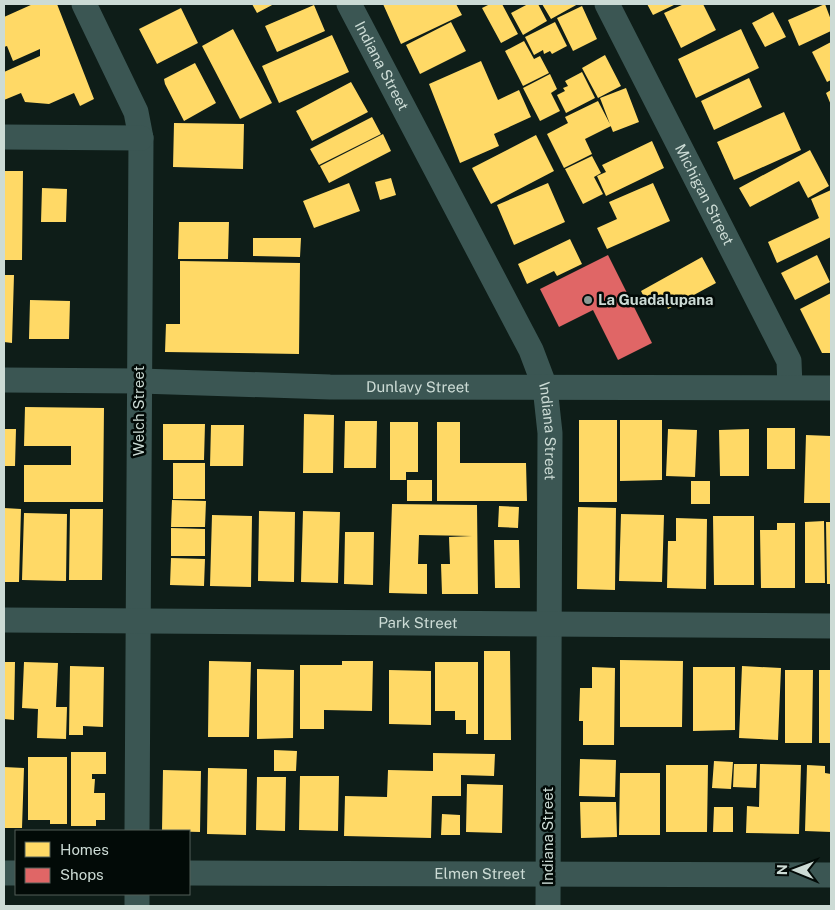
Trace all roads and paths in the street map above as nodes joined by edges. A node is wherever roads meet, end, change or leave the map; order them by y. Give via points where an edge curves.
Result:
1 (84, 4) edge
2 (350, 4) edge
3 (607, 4) edge
4 (4, 137) edge
5 (141, 138) junction
6 (4, 380) edge
7 (140, 381) junction
8 (545, 387) junction
9 (790, 387) junction
10 (831, 388) edge
11 (4, 620) edge
12 (138, 621) junction
13 (549, 624) junction
14 (831, 626) edge
15 (137, 830) edge
16 (190, 873) edge
17 (548, 874) junction
18 (831, 875) edge
19 (548, 906) edge

1 - 5 street, Welch Street via 136,112
2 - 8 street, Indiana Street via 531,350
3 - 9 street, Michigan Street via 789,361
4 - 5 street
5 - 7 street, Welch Street
6 - 7 street, Dunlavy Street
7 - 8 street, Dunlavy Street via 330,387
7 - 12 street, Welch Street
8 - 9 street, Dunlavy Street
8 - 13 street, Indiana Street via 550,424
9 - 10 street, Dunlavy Street
11 - 12 street, Park Street
12 - 13 street, Park Street
12 - 15 street, Welch Street
13 - 14 street, Park Street
13 - 17 street, Indiana Street
16 - 17 street, Elmen Street
17 - 18 street, Elmen Street
17 - 19 street, Indiana Street

